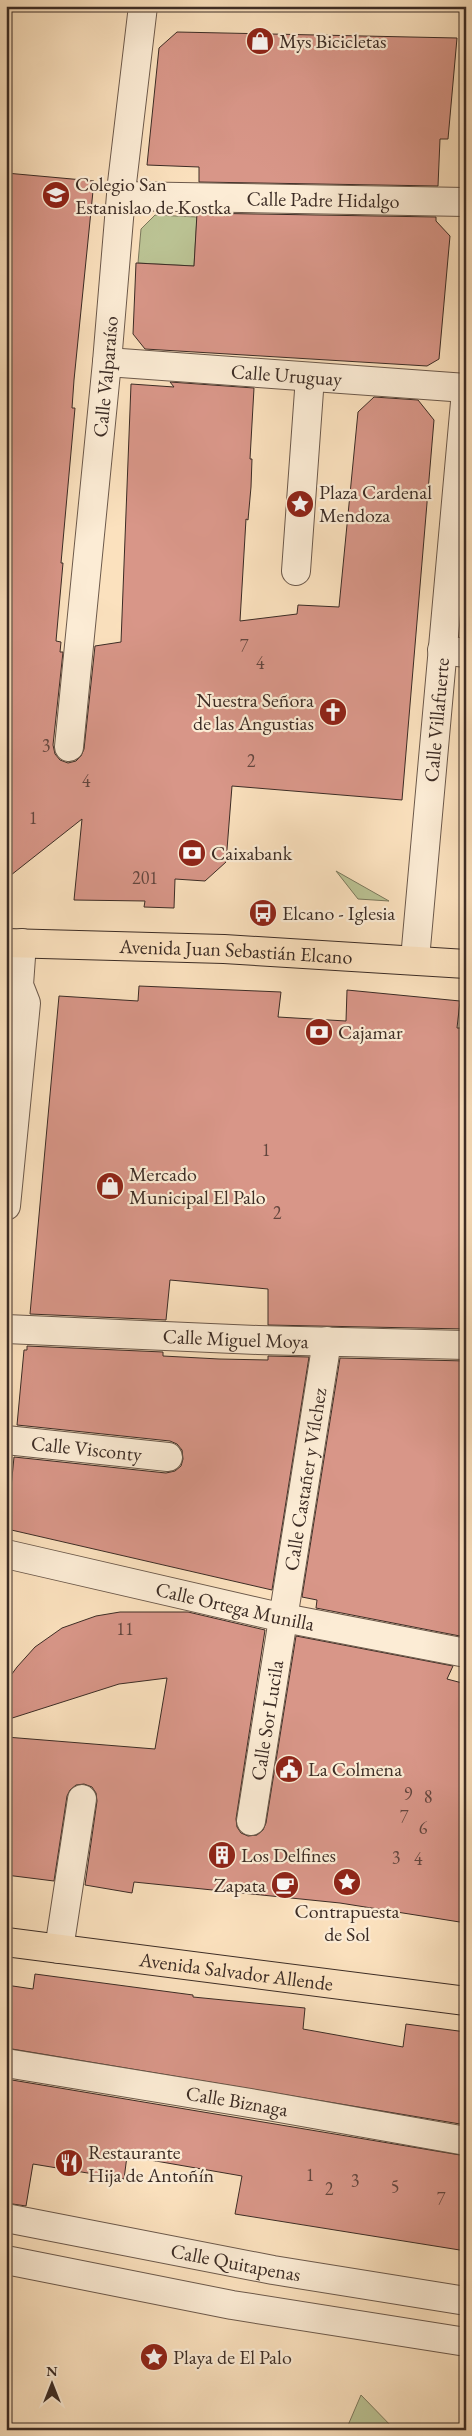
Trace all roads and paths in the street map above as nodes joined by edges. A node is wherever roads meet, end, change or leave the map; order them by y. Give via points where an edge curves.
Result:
1 (143, 6) edge
2 (121, 196) junction
3 (466, 202) edge
4 (107, 362) junction
5 (310, 377) junction
6 (466, 389) edge
7 (296, 571) dead end
8 (454, 651) edge
9 (69, 747) dead end
10 (14, 943) edge
11 (415, 959) junction
12 (466, 964) edge
13 (19, 985) junction
14 (6, 1018) edge
15 (6, 1206) edge
16 (6, 1329) edge
17 (328, 1341) junction
18 (466, 1345) edge
19 (6, 1440) edge
20 (168, 1457) dead end
21 (6, 1554) edge
22 (284, 1618) junction
23 (466, 1653) edge
24 (82, 1799) dead end
25 (251, 1821) dead end
26 (6, 1942) edge
27 (59, 1949) junction
28 (466, 2001) edge
29 (6, 2063) edge
30 (466, 2141) edge
31 (6, 2218) edge
32 (6, 2260) edge
33 (466, 2302) edge
34 (466, 2342) edge

1 - 2 street, Calle Valparaíso
2 - 3 street, Calle Padre Hidalgo
2 - 4 street, Calle Valparaíso
4 - 5 street, Calle Uruguay
4 - 9 street, Calle Valparaíso
5 - 6 street, Calle Uruguay
5 - 7 street
6 - 8 street, Calle Villafuerte
8 - 11 street, Calle Villafuerte
10 - 11 main road, Avenida Juan Sebastián Elcano
10 - 13 street
11 - 12 main road, Avenida Juan Sebastián Elcano
13 - 14 street via 8,1001
13 - 15 street via 26,1003
16 - 17 street, Calle Miguel Moya
17 - 18 street, Calle Miguel Moya
17 - 22 street, Calle Castañer y Vílchez
19 - 20 street, Calle Visconty
21 - 22 street, Calle Ortega Munilla
22 - 23 street, Calle Ortega Munilla
22 - 25 street, Calle Sor Lucila
24 - 27 street
26 - 27 main road, Avenida Salvador Allende
27 - 28 main road, Avenida Salvador Allende
29 - 30 street, Calle Biznaga
31 - 33 street, Calle Quitapenas via 273,2270
32 - 34 street via 232,2306

